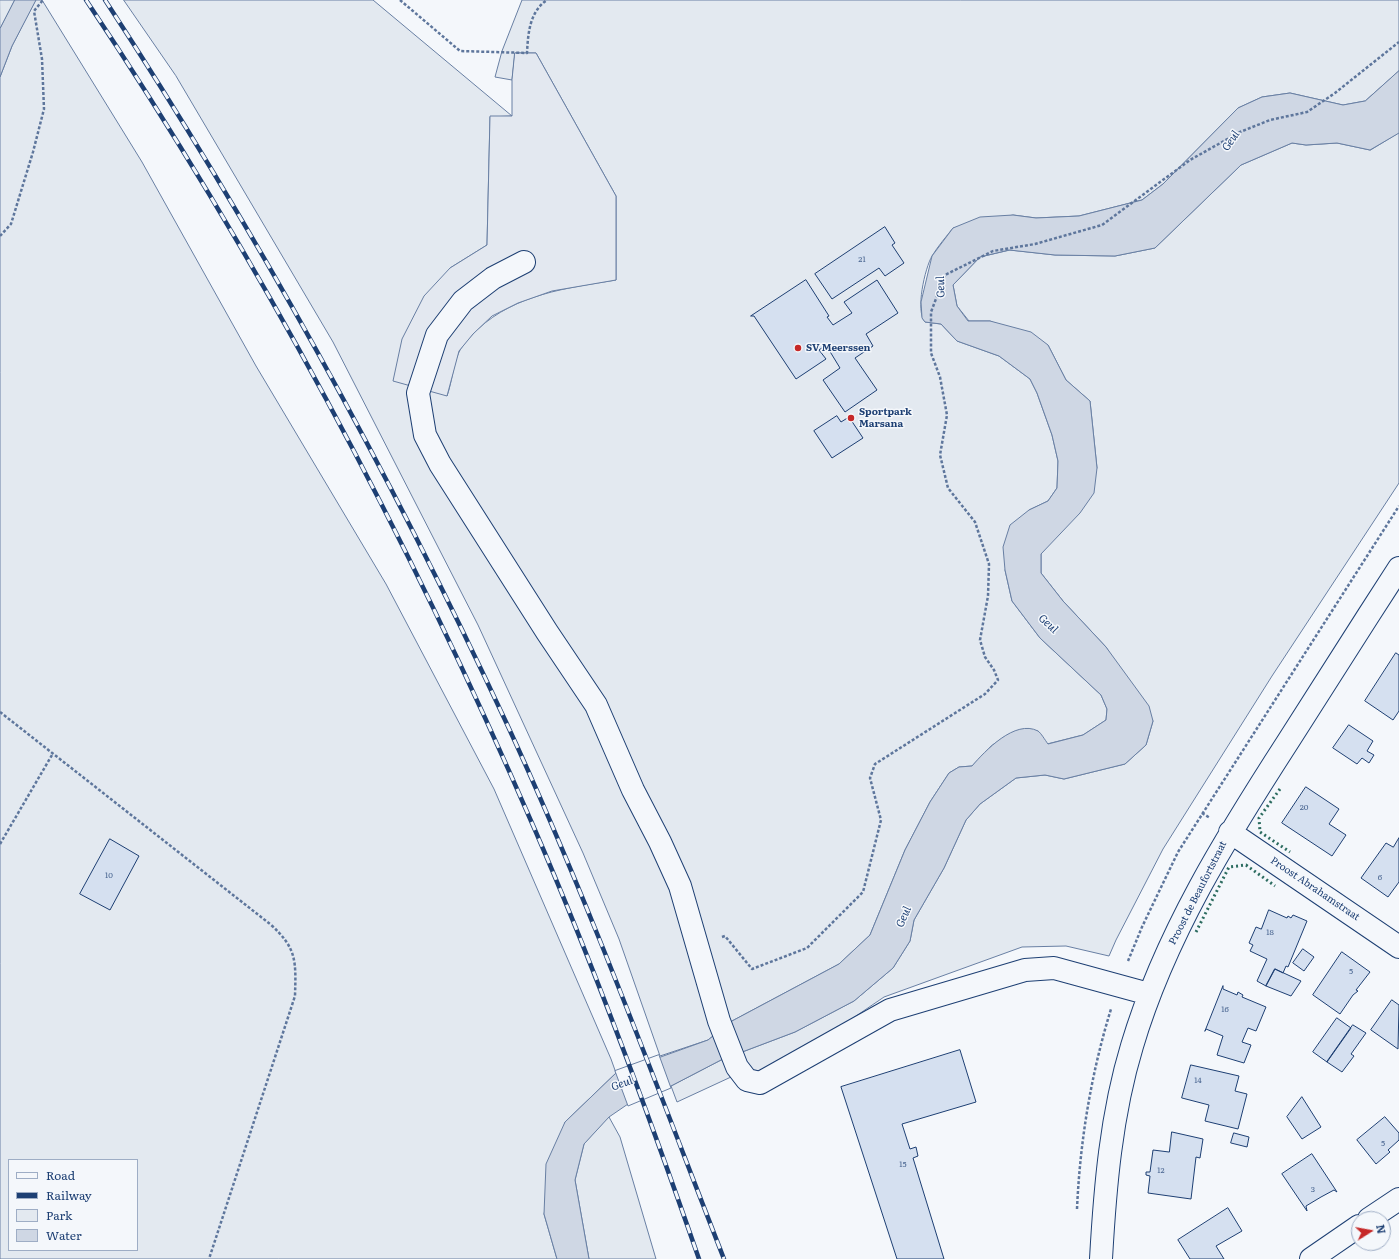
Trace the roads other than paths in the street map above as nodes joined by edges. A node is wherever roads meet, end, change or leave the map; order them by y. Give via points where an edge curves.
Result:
1 (524, 262) dead end
2 (1398, 572) edge
3 (1230, 832) junction
4 (1399, 947) edge
5 (1149, 994) junction
6 (1399, 1199) edge
7 (1381, 1211) edge
8 (1351, 1232) edge
9 (1101, 1259) edge
10 (1311, 1259) edge

1 - 5 street via 493,278 463,301 437,335 418,393 425,435 440,464 596,705 633,790 680,886 719,1021 737,1067 747,1080 760,1083 890,1010 1025,970 1054,968
2 - 3 street, Proost de Beaufortstraat
3 - 4 street, Proost Abrahamstraat
3 - 5 street, Proost de Beaufortstraat via 1187,911
5 - 9 street, Proost de Beaufortstraat via 1119,1097 1109,1157
6 - 7 street
8 - 10 street

